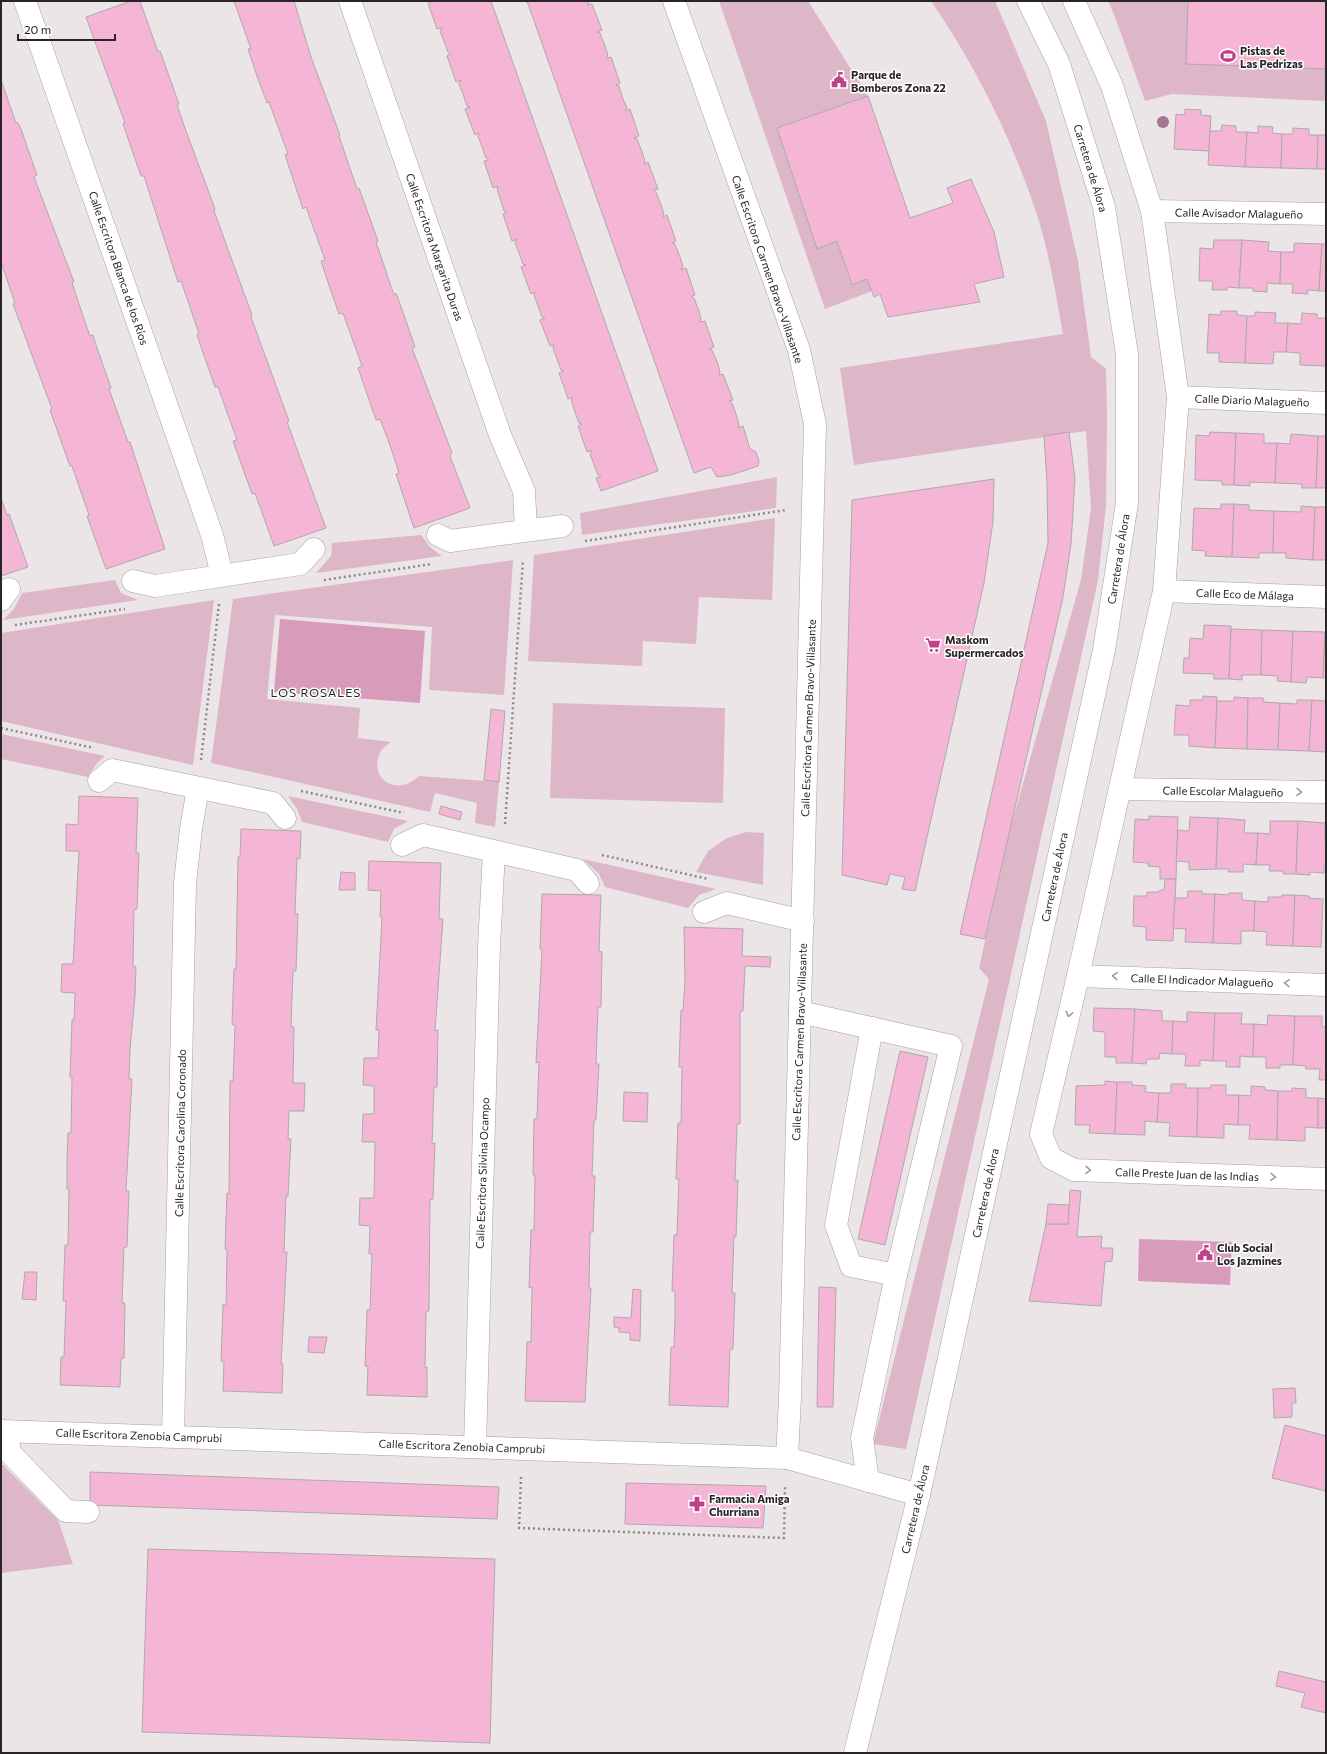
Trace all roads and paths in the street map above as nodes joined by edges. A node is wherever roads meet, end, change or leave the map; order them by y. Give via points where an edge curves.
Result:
1 (25, 1) edge
2 (350, 1) edge
3 (674, 1) edge
4 (1028, 1) edge
5 (1074, 1) edge
6 (1152, 211) junction
7 (1326, 214) edge
8 (1178, 397) junction
9 (1326, 403) edge
10 (814, 501) junction
11 (562, 526) dead end
12 (526, 530) junction
13 (438, 535) dead end
14 (579, 542) dead end
15 (314, 549) dead end
16 (438, 563) dead end
17 (222, 575) junction
18 (322, 580) dead end
19 (133, 581) dead end
20 (1164, 591) junction
21 (1326, 597) edge
22 (126, 608) dead end
23 (9, 626) dead end
24 (99, 781) dead end
25 (198, 788) junction
26 (1120, 789) junction
27 (1326, 792) edge
28 (285, 818) dead end
29 (505, 826) dead end
30 (402, 845) dead end
31 (494, 852) junction
32 (588, 883) dead end
33 (704, 912) dead end
34 (803, 921) junction
35 (1078, 976) junction
36 (1326, 985) edge
37 (800, 1012) junction
38 (872, 1028) junction
39 (1326, 1179) edge
40 (896, 1275) junction
41 (4, 1432) edge
42 (173, 1436) junction
43 (475, 1446) junction
44 (522, 1449) junction
45 (786, 1458) junction
46 (868, 1481) junction
47 (919, 1495) junction
48 (88, 1512) dead end
49 (855, 1753) edge

1 - 17 street, Calle Escritora Blanca de los Ríos via 212,535
2 - 12 street, Calle Escritora Margarita Duras via 500,435 524,491
3 - 10 street, Calle Escritora Carmen Bravo-Villasante via 798,350 815,424
4 - 47 street, Carretera de Álora via 1059,64 1104,207 1126,354 1127,503 1104,650
5 - 6 street via 1112,86
6 - 7 street, Calle Avisador Malagueño
6 - 8 street
8 - 9 street, Calle Diario Malagueño
8 - 20 street
10 - 14 path via 776,512
10 - 34 street, Calle Escritora Carmen Bravo-Villasante
11 - 12 street
12 - 13 street via 450,541
12 - 29 path
15 - 17 street via 300,564
16 - 18 path
17 - 19 street via 155,586
17 - 25 path
20 - 21 street, Calle Eco de Málaga
20 - 26 street
22 - 23 path
24 - 25 street via 112,770
25 - 28 street via 273,803
25 - 42 street, Calle Escritora Carolina Coronado via 185,883
26 -> 27 street, Calle Escolar Malagueño
26 - 35 street
30 - 31 street via 422,835
31 - 32 street via 577,870
31 - 43 street, Calle Escritora Silvina Ocampo
33 - 34 street via 727,903
34 - 37 street, Calle Escritora Carmen Bravo-Villasante
36 -> 35 street, Calle El Indicador Malagueño
35 -> 39 street, Calle Preste Juan de las Indias via 1040,1134 1051,1158 1074,1170
37 - 38 street
37 - 45 street, Calle Escritora Carmen Bravo-Villasante via 790,1398
38 - 40 street via 836,1225 851,1266
38 - 40 street via 950,1046
40 - 46 street via 862,1438
41 - 42 street, Calle Escritora Zenobia Camprubi
41 - 48 street via 10,1453 66,1511
42 - 43 street, Calle Escritora Zenobia Camprubi
43 - 44 street, Calle Escritora Zenobia Camprubi
44 - 45 street, Calle Escritora Zenobia Camprubi
44 - 45 path via 519,1528 784,1538
45 - 46 street, Calle Escritora Zenobia Camprubi
46 - 47 street, Calle Escritora Zenobia Camprubi
47 - 49 street, Carretera de Álora

